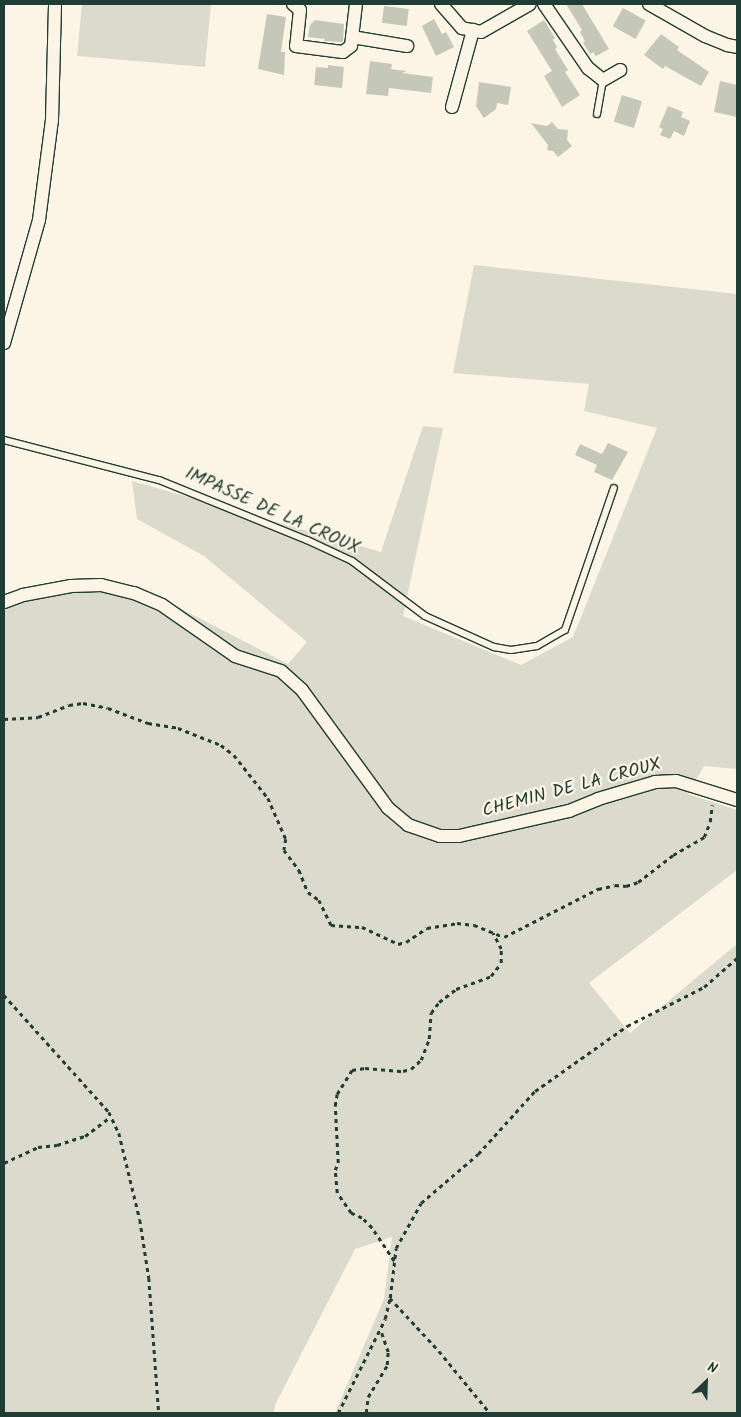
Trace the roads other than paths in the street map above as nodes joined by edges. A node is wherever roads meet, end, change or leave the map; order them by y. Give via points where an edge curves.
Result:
1 (55, 4) edge
2 (293, 4) edge
3 (356, 4) edge
4 (441, 4) edge
5 (530, 4) edge
6 (544, 4) edge
7 (649, 4) edge
8 (473, 30) junction
9 (352, 37) junction
10 (407, 46) dead end
11 (737, 47) edge
12 (620, 70) dead end
13 (602, 80) junction
14 (452, 107) dead end
15 (597, 114) dead end
16 (4, 344) edge
17 (4, 440) edge
18 (614, 488) dead end
19 (4, 602) edge
20 (737, 800) edge

1 - 16 street via 52,120 39,220
2 - 9 street via 300,10 296,46 343,52 351,46
3 - 9 street
4 - 8 street via 462,28
5 - 8 street via 482,32
6 - 13 street via 588,68
7 - 11 street via 705,36
8 - 14 street
9 - 10 street
12 - 13 street
13 - 15 lane
17 - 18 lane, IMPASSE DE LA CROUX via 160,480 307,540 352,561 425,616 494,648 511,650 537,646 566,630
19 - 20 street, CHEMIN DE LA CROUX via 71,586 101,585 134,593 162,605 235,656 281,671 302,690 388,808 408,824 440,836 459,836 569,811 655,782 676,781

